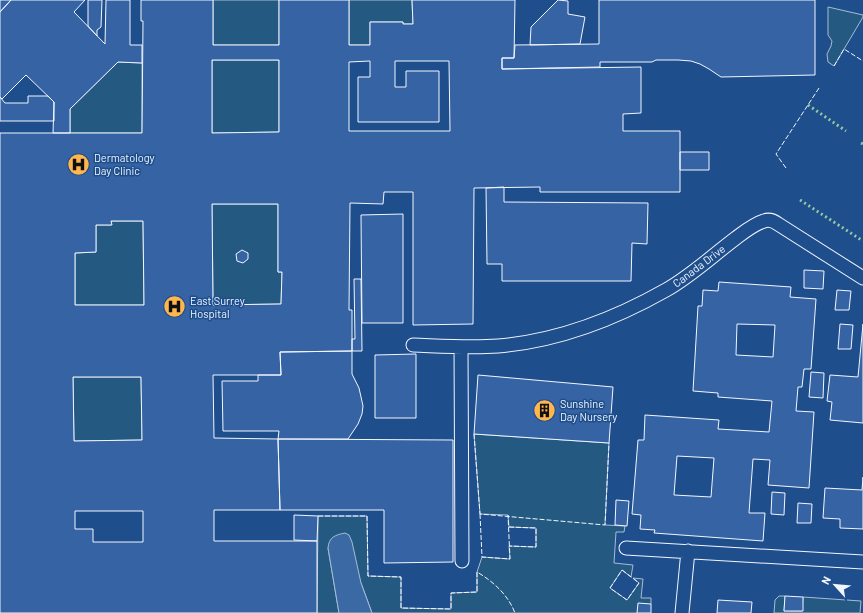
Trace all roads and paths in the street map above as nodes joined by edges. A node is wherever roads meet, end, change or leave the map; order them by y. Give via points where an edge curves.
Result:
1 (863, 278) edge
2 (413, 345) dead end
3 (461, 347) junction
4 (626, 548) dead end
5 (688, 551) junction
6 (462, 561) dead end
7 (863, 562) edge
8 (682, 613) edge

1 - 3 lane, Canada Drive via 773,221 766,220 740,235 679,283 628,310 560,336 499,346
2 - 3 lane
3 - 6 lane
4 - 5 lane
5 - 7 lane
5 - 8 lane

